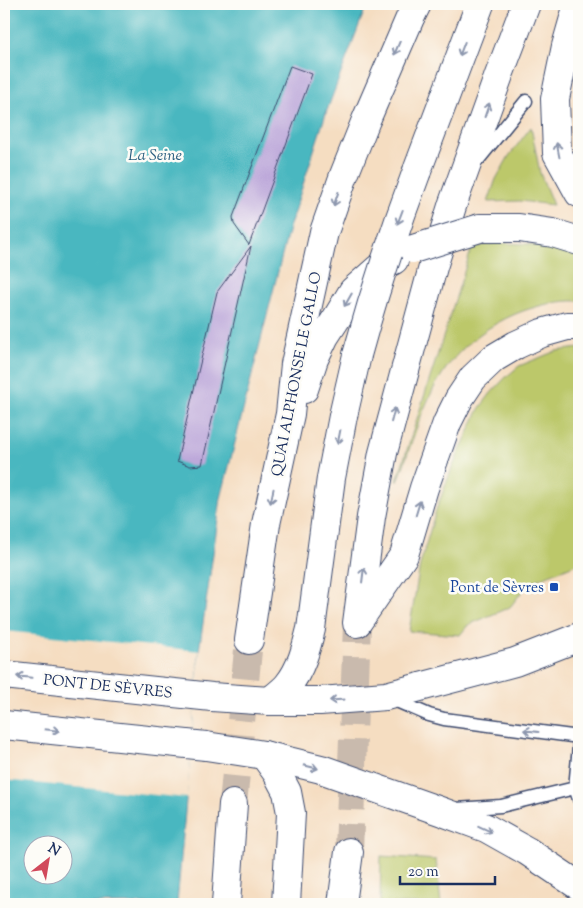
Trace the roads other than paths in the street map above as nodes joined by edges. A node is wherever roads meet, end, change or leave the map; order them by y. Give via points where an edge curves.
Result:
1 (417, 4) edge
2 (480, 4) edge
3 (526, 4) edge
4 (578, 4) edge
5 (526, 101) dead end
6 (579, 193) edge
7 (453, 203) junction
8 (579, 241) edge
9 (579, 326) edge
10 (290, 414) junction
11 (579, 637) edge
12 (249, 640) tunnel mouth
13 (4, 675) edge
14 (386, 696) junction
15 (270, 701) junction
16 (4, 725) edge
17 (579, 737) edge
18 (579, 746) edge
19 (264, 755) junction
20 (578, 792) edge
21 (233, 804) tunnel mouth
22 (440, 811) junction
23 (349, 852) tunnel mouth
24 (579, 886) edge
25 (342, 903) edge
26 (226, 904) edge
27 (286, 904) edge

1 -> 10 main road, QUAI ALPHONSE LE GALLO via 366,120 324,232 295,364
2 -> 15 main road, bridge via 394,233 357,355 330,478 306,651 288,686
7 -> 3 main road
6 -> 4 main road via 557,153 555,99
5 - 7 lane via 468,173
7 - 9 main road via 384,452 371,517 357,623 404,555 447,423 474,378 494,358 516,345 542,333
8 -> 10 main road, bridge via 519,228 480,228 413,249 378,268 353,291 321,344 305,387
10 -> 12 main road, QUAI ALPHONSE LE GALLO via 266,524
11 - 14 main road, PONT DE SÈVRES via 515,662
15 -> 13 main road, PONT DE SÈVRES
14 -> 15 main road, PONT DE SÈVRES
17 -> 14 lane via 444,719
16 -> 19 main road, bridge
18 - 20 lane
19 -> 22 main road via 321,769
19 - 27 main road via 287,792 290,813
20 - 22 lane via 501,806
21 - 26 main road
22 -> 24 main road via 486,828
23 - 25 main road

